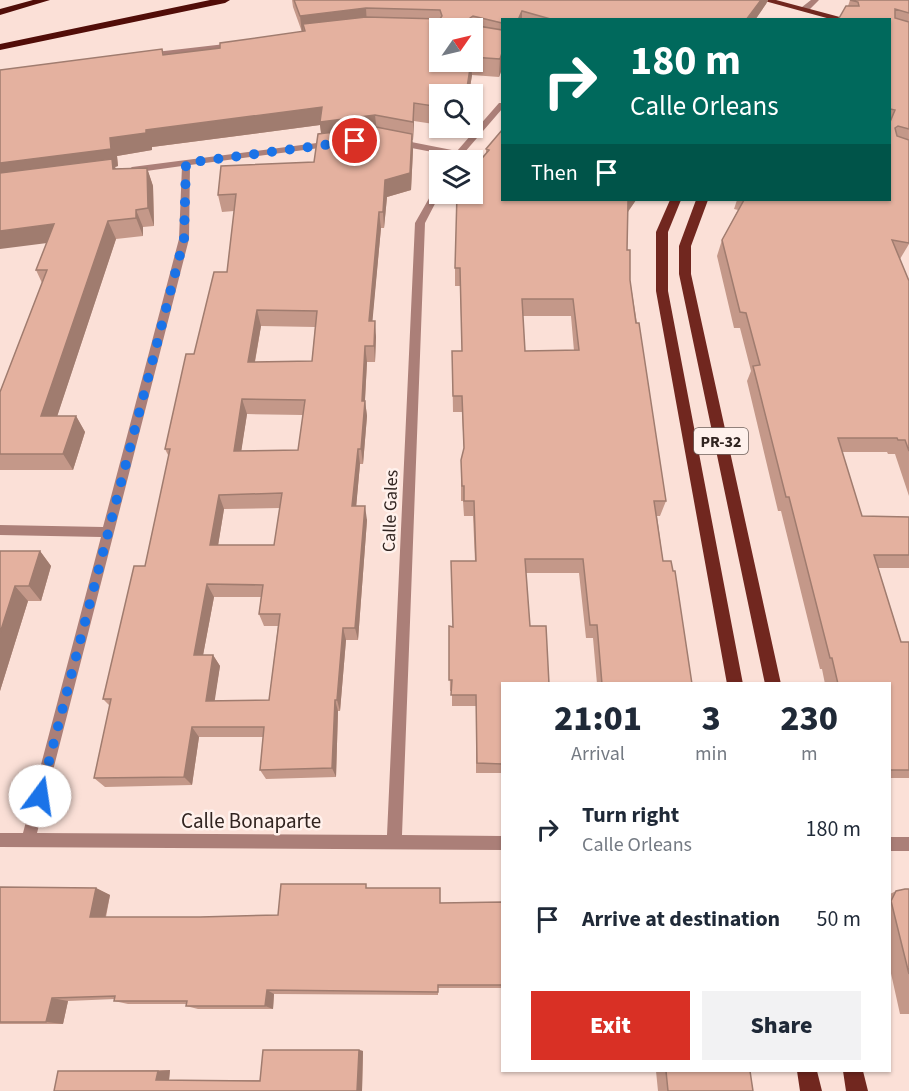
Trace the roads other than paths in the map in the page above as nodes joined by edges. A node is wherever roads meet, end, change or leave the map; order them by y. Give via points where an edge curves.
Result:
1 (45, 0) edge
2 (225, 0) edge
3 (765, 0) edge
4 (815, 0) edge
5 (805, 9) junction
6 (0, 12) edge
7 (791, 18) edge
8 (806, 18) edge
9 (839, 18) edge
10 (239, 44) edge
11 (0, 48) edge
12 (135, 56) edge
13 (501, 106) edge
14 (388, 141) edge
15 (343, 143) edge
16 (461, 150) edge
17 (429, 151) edge
18 (186, 163) junction
19 (116, 172) edge
20 (675, 201) edge
21 (702, 201) edge
22 (430, 204) edge
23 (0, 530) edge
24 (108, 532) junction
25 (735, 682) edge
26 (773, 682) edge
27 (0, 840) edge
28 (28, 841) junction
29 (394, 843) junction
30 (501, 843) edge
31 (891, 844) edge
32 (909, 844) edge
33 (807, 1072) edge
34 (853, 1072) edge
35 (811, 1091) edge
36 (857, 1091) edge

1 - 6 highway
2 - 11 highway
3 - 5 main road
4 - 5 street
5 - 7 main road
5 - 8 main road
5 - 9 main road
10 - 12 street
13 - 16 street
14 - 17 street
15 - 18 street
18 - 19 street
18 - 24 street via 184,239
20 - 25 main road, PR-32 via 662,232 662,291
21 - 26 main road, PR-32 via 685,246 686,274
22 - 29 street, Calle Gales via 420,223
23 - 24 street
24 - 28 street
27 - 28 street, Calle Bonaparte
28 - 29 street, Calle Bonaparte
29 - 30 street, Calle Bonaparte
31 - 32 street
33 - 35 main road
34 - 36 main road

